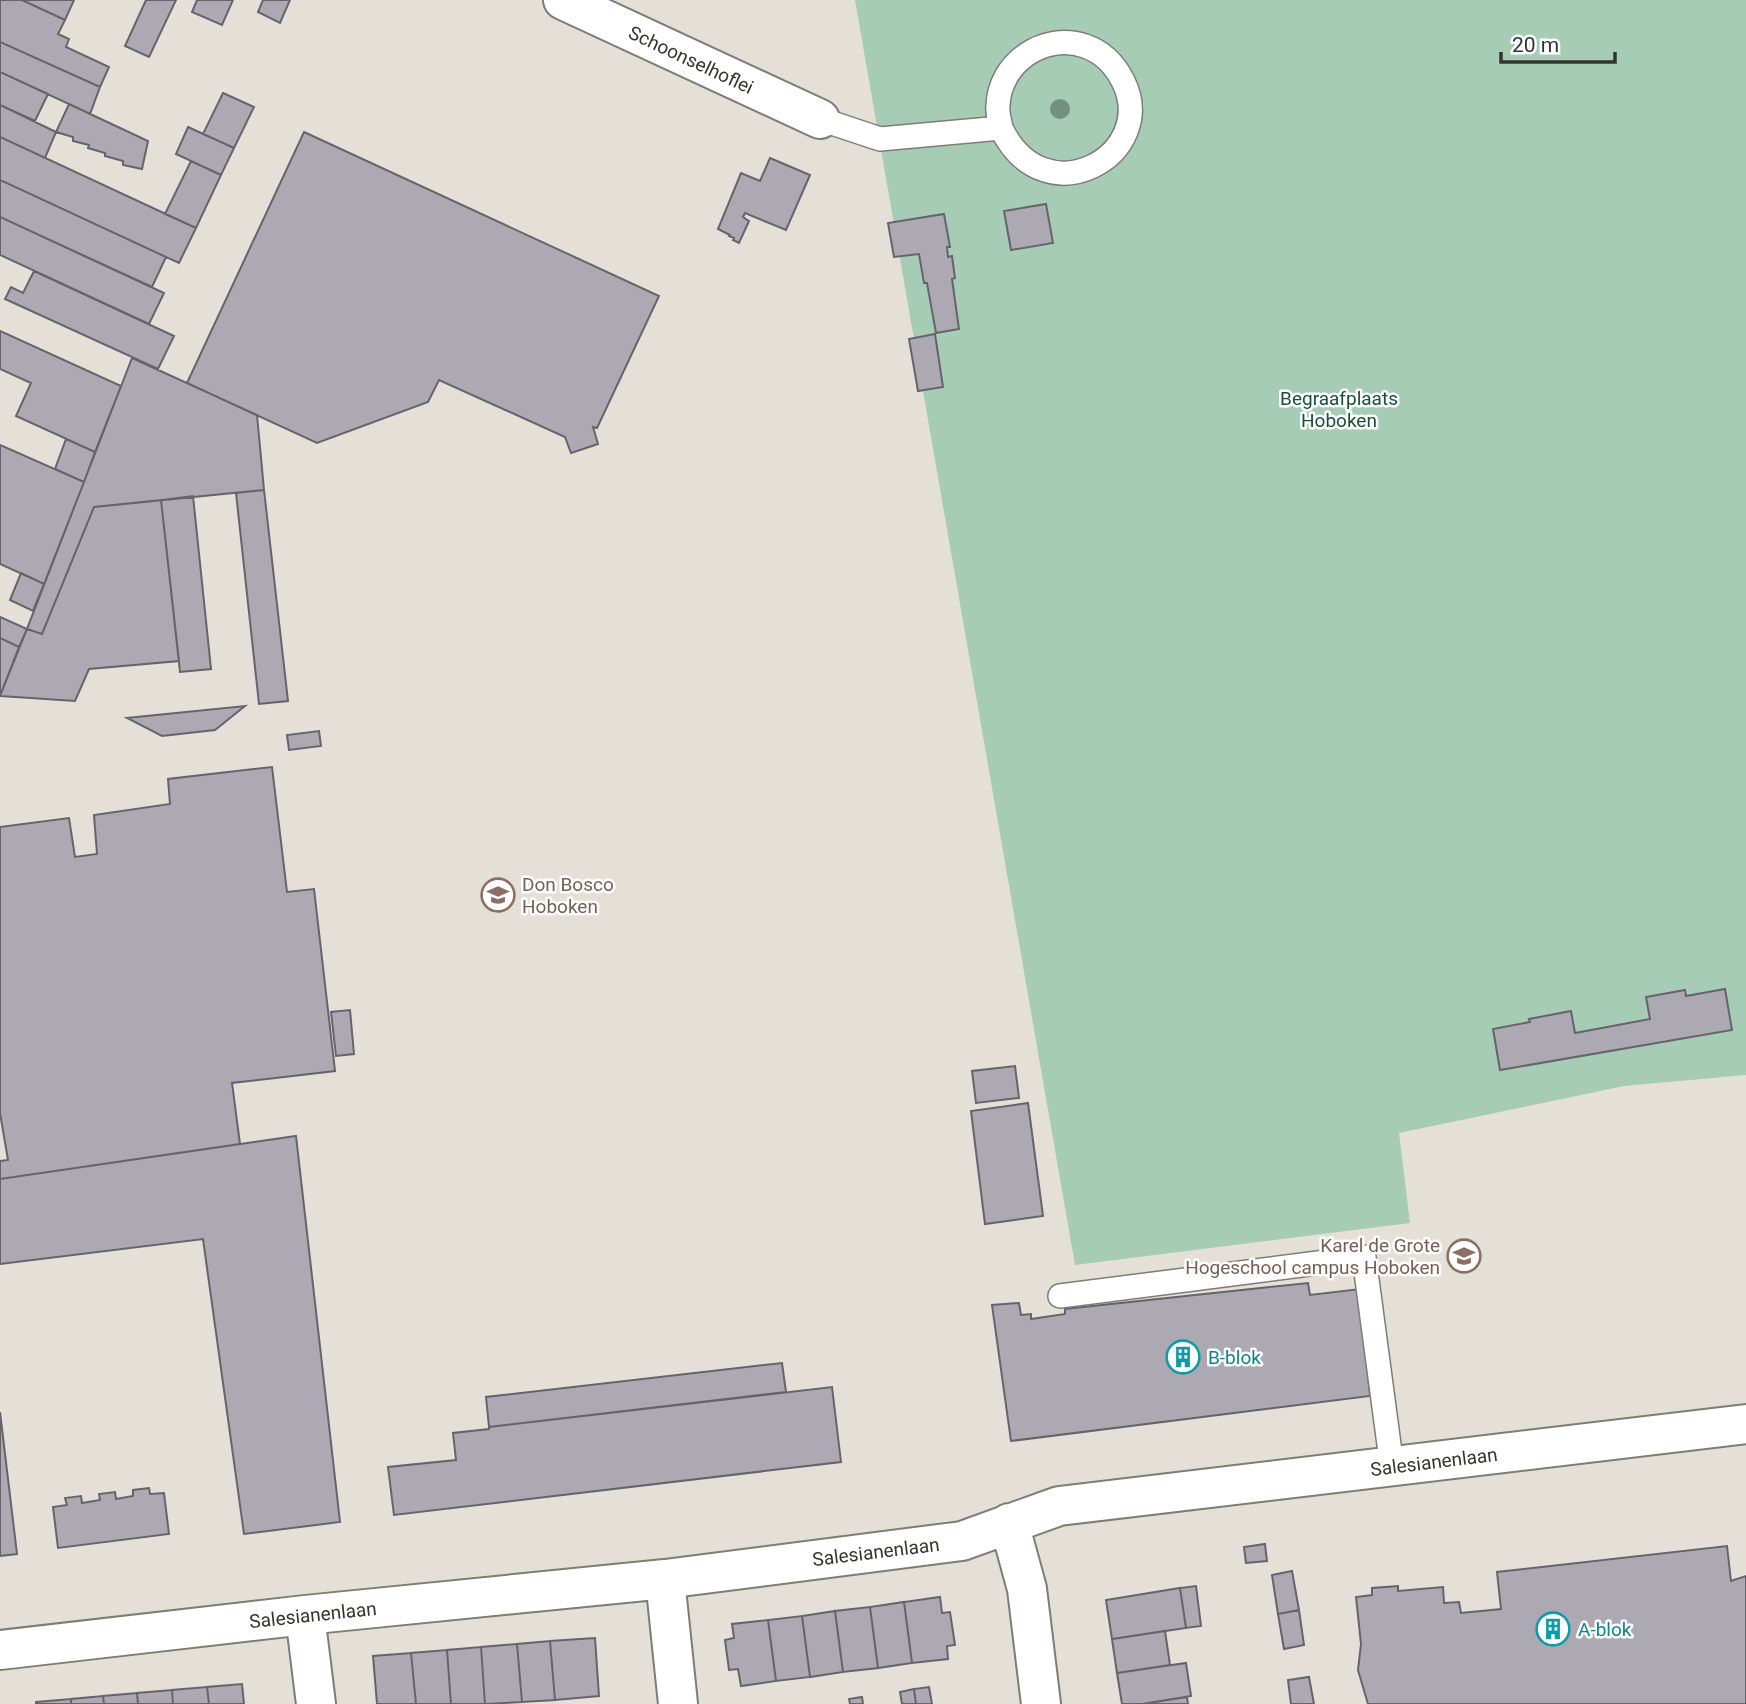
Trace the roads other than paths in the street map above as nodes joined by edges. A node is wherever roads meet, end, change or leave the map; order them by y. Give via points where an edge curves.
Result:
1 (563, 0) edge
2 (820, 120) joint
3 (1001, 128) junction
4 (1060, 1296) dead end
5 (1746, 1424) edge
6 (1392, 1467) junction
7 (1009, 1523) junction
8 (664, 1579) junction
9 (305, 1615) junction
10 (0, 1650) edge
11 (316, 1704) edge
12 (678, 1704) edge
13 (1041, 1704) edge

1 - 2 street, Schoonselhoflei
2 - 3 lane via 880,139
3 - 3 lane via 1001,87 1023,56 1040,47 1076,43 1094,50 1113,66 1127,90 1127,128 1117,147 1087,170 1061,173 1035,168 1008,144
4 - 6 lane via 1364,1257
5 - 6 street, Salesianenlaan
6 - 7 street, Salesianenlaan via 1059,1506
7 - 8 street, Salesianenlaan via 962,1541
7 - 13 street via 1027,1589
8 - 9 street, Salesianenlaan
8 - 12 street
9 - 10 street, Salesianenlaan
9 - 11 street

